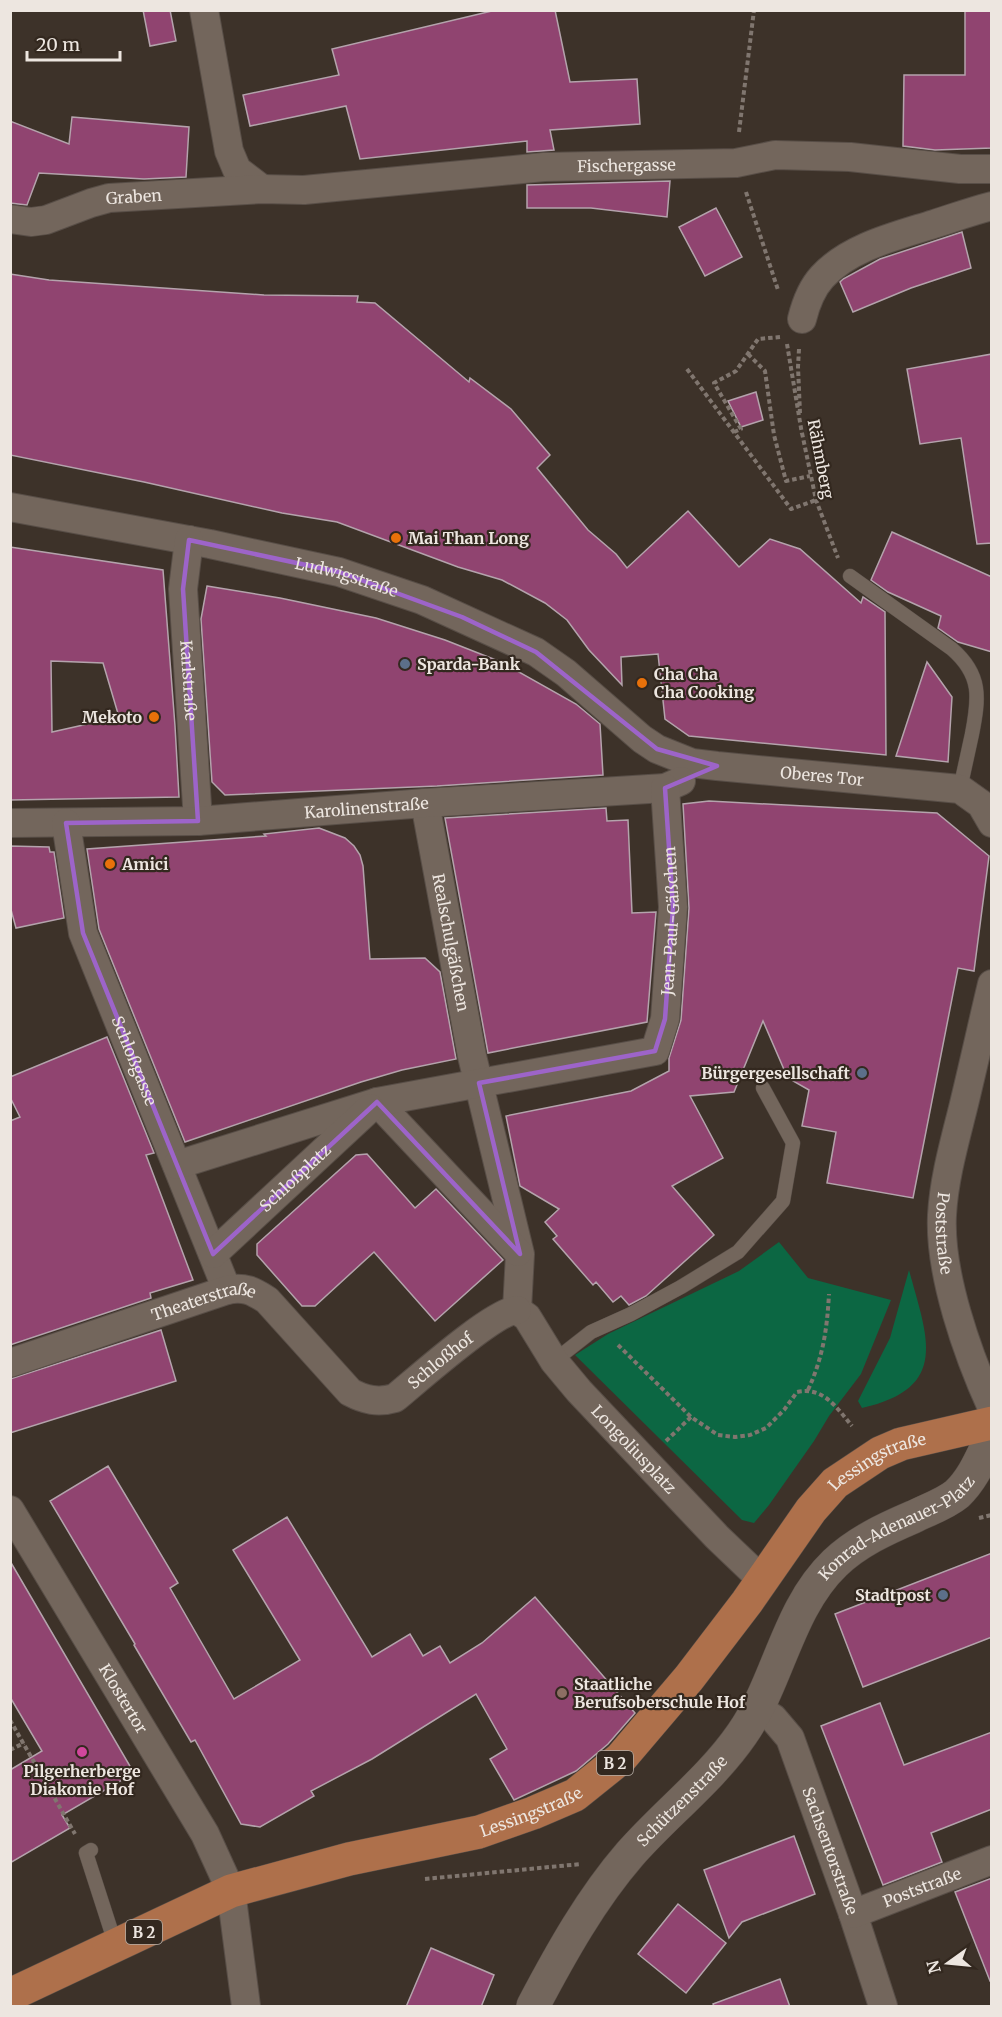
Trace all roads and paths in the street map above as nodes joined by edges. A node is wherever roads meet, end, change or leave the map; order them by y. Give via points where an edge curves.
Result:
1 (204, 10) edge
2 (754, 10) edge
3 (736, 163) junction
4 (992, 169) edge
5 (262, 189) junction
6 (992, 206) edge
7 (10, 219) edge
8 (777, 284) dead end
9 (796, 332) junction
10 (773, 337) dead end
11 (748, 354) junction
12 (687, 369) dead end
13 (734, 432) junction
14 (802, 434) junction
15 (810, 476) junction
16 (816, 500) junction
17 (10, 507) edge
18 (189, 540) junction
19 (850, 576) joint
20 (642, 739) joint
21 (717, 766) junction
22 (665, 789) junction
23 (960, 789) junction
24 (425, 803) junction
25 (198, 821) junction
26 (10, 823) edge
27 (66, 823) junction
28 (992, 823) edge
29 (992, 984) edge
30 (665, 1019) joint
31 (479, 1083) junction
32 (763, 1088) dead end
33 (377, 1102) junction
34 (177, 1165) junction
35 (213, 1254) junction
36 (520, 1254) junction
37 (227, 1290) junction
38 (829, 1294) dead end
39 (517, 1310) junction
40 (602, 1327) junction
41 (554, 1361) junction
42 (10, 1363) edge
43 (808, 1390) junction
44 (361, 1397) joint
45 (992, 1408) edge
46 (992, 1423) edge
47 (852, 1426) dead end
48 (992, 1436) edge
49 (10, 1510) edge
50 (762, 1580) junction
51 (816, 1585) joint
52 (757, 1708) junction
53 (10, 1720) edge
54 (24, 1743) junction
55 (10, 1750) edge
56 (89, 1851) joint
57 (630, 1854) junction
58 (992, 1860) edge
59 (419, 1879) dead end
60 (231, 1891) junction
61 (853, 1914) junction
62 (116, 1946) junction
63 (10, 1995) edge
64 (246, 2007) edge
65 (533, 2007) edge
66 (882, 2007) edge

1 - 5 street via 229,151 237,170
2 - 3 path
3 - 4 street, Fischergasse via 775,155
3 - 5 street, Fischergasse via 543,167 304,190
3 - 8 path
5 - 7 street, Graben via 109,198 46,220
6 - 9 street via 852,254 822,276 813,288
9 - 14 path, Rähmberg
9 - 14 path via 788,356
10 - 11 path via 758,339
11 - 13 path via 736,371 714,383 741,429
11 - 15 path via 765,371 774,435 786,481
12 - 13 path
13 - 16 path via 791,509
14 - 15 path, Rähmberg
15 - 16 path, Rähmberg
16 - 19 path, Rähmberg via 835,551
17 - 18 street, Ludwigstraße
18 - 20 street, Ludwigstraße via 339,572 422,600 498,633 566,673
18 - 25 street, Karlstraße via 183,589
19 - 23 lane via 952,649 974,676 978,705
20 - 21 street, Oberes Tor via 692,763
21 - 22 street, Karolinenstraße
21 - 23 street, Oberes Tor
22 - 24 street, Karolinenstraße
22 - 30 street, Jean-Paul-Gäßchen via 674,908
23 - 28 street via 981,804
24 - 25 street, Karolinenstraße
24 - 31 street, Realschulgäßchen
25 - 27 street, Karolinenstraße
26 - 27 street, Karolinenstraße
27 - 34 street, Schloßgasse via 83,933
29 - 45 street, Poststraße via 949,1165 942,1218 952,1294 980,1383
30 - 31 street, Schloßplatz via 655,1052
31 - 33 street, Schloßplatz
31 - 36 street
32 - 40 lane via 793,1143 783,1201 738,1252 681,1287
33 - 34 street, Schloßplatz
33 - 35 street, Schloßplatz
33 - 36 street
34 - 35 street, Schloßgasse
35 - 37 street, Schloßgasse
36 - 39 street
37 - 42 street, Theaterstraße
37 - 44 street, Theaterstraße via 252,1290 267,1300 339,1382
38 - 43 path via 826,1334
39 - 41 street, Longoliusplatz via 526,1317
39 - 44 street, Schloßhof via 486,1324 395,1398 378,1401
40 - 41 lane
40 - 43 path via 691,1417 718,1436 750,1435 766,1428 797,1392
41 - 50 street, Longoliusplatz via 717,1537
43 - 47 path via 830,1401
46 - 50 main road, Lessingstraße / B 2 via 901,1444 835,1483 810,1509
48 - 51 street, Konrad-Adenauer-Platz via 974,1473 956,1495 855,1546
49 - 60 street, Klostertor via 205,1834
50 - 60 main road, Lessingstraße / B 2 via 689,1678 621,1758 575,1795 478,1832 349,1858
51 - 52 street, Schützenstraße
52 - 57 street, Schützenstraße via 728,1752
52 - 61 street, Sachsentorstraße via 773,1718 790,1738
53 - 54 path
54 - 55 path
54 - 56 path
56 - 62 lane
57 - 59 path via 597,1863
57 - 65 street, Schützenstraße via 589,1909
58 - 61 street, Poststraße
60 - 62 main road, Lessingstraße / B 2
60 - 64 street, Klostertor
61 - 66 street, Sachsentorstraße
62 - 63 main road, Lessingstraße / B 2

